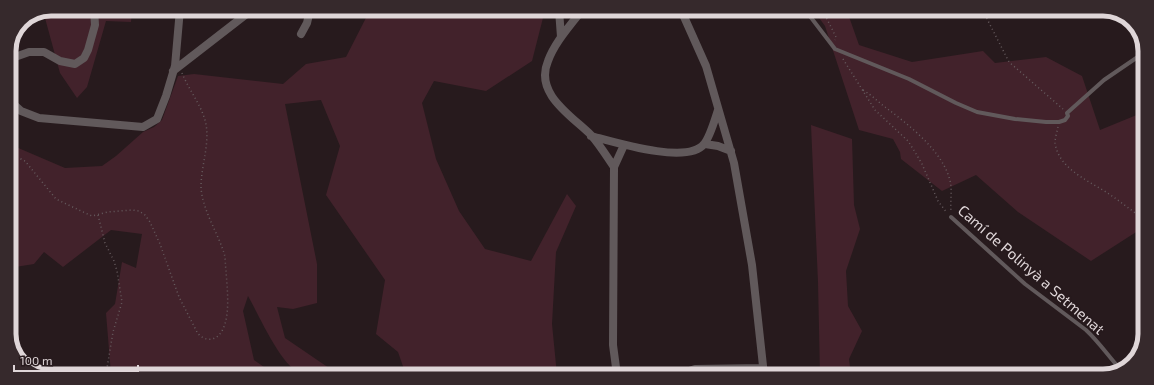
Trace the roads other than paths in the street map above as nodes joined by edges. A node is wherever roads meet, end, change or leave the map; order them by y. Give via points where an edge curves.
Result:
1 (94, 16) edge
2 (180, 16) edge
3 (244, 16) edge
4 (309, 16) edge
5 (559, 16) edge
6 (577, 16) edge
7 (683, 16) edge
8 (810, 16) edge
9 (301, 34) dead end
10 (561, 37) junction
11 (16, 57) edge
12 (1138, 57) edge
13 (176, 68) junction
14 (16, 106) edge
15 (718, 110) junction
16 (591, 136) junction
17 (624, 144) junction
18 (705, 144) junction
19 (731, 151) junction
20 (614, 167) junction
21 (951, 217) road end
22 (1117, 366) edge
23 (616, 369) edge
24 (763, 369) edge

1 - 11 street via 95,25 84,58 75,64 60,61 44,52 29,52
2 - 13 street
3 - 13 street
4 - 9 street
5 - 10 street
6 - 10 street
7 - 15 street via 706,66
8 - 12 lane via 835,50 909,79 977,112 1015,119 1059,122 1065,120 1067,113 1104,80
10 - 16 street via 547,61 547,85 557,103
13 - 14 street via 157,119 143,127 39,118
15 - 18 street
15 - 19 street
16 - 17 street
16 - 20 street
17 - 18 street via 677,153 692,151
17 - 20 street
18 - 19 street
19 - 24 street via 752,265
20 - 23 street via 613,345
21 - 22 lane, Camí de Polinyà a Setmenat via 1025,284 1095,337

